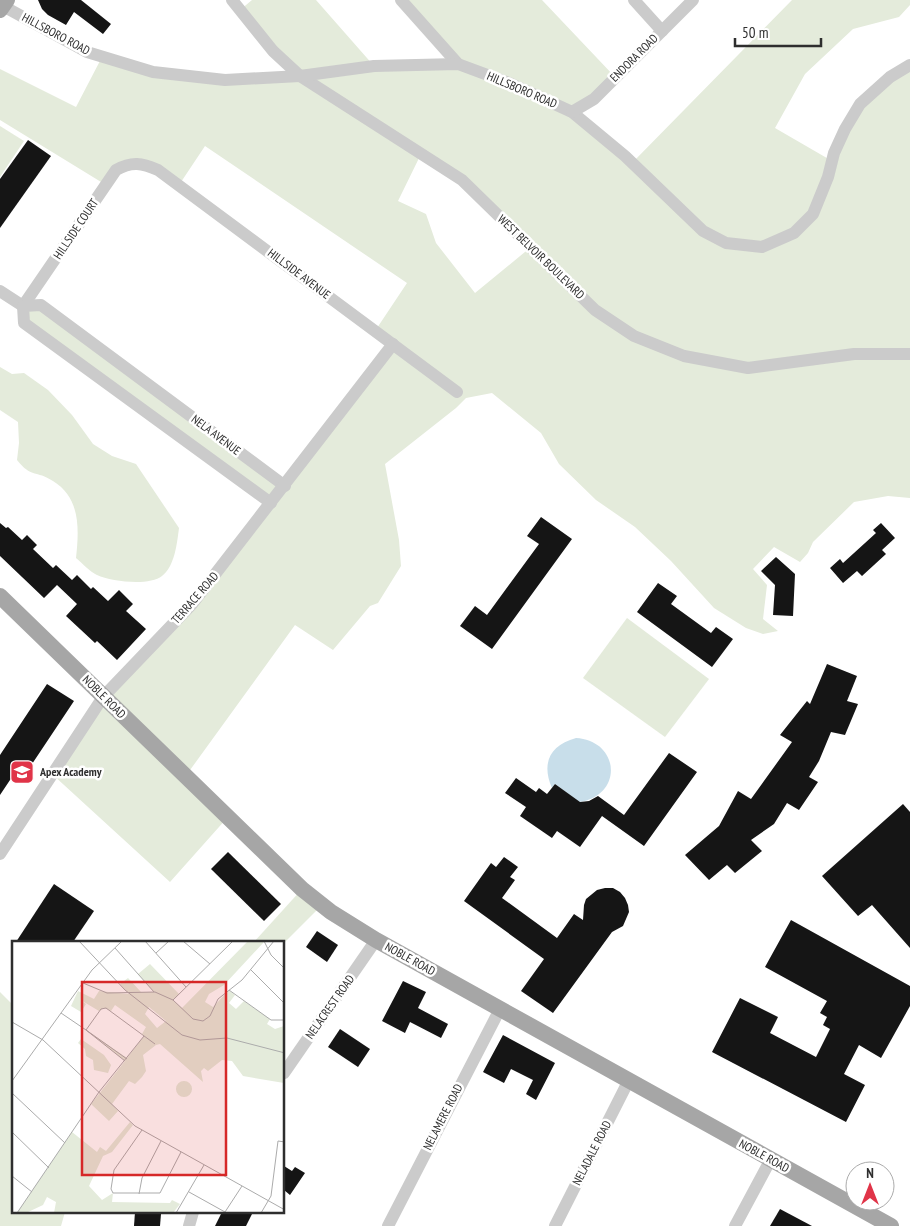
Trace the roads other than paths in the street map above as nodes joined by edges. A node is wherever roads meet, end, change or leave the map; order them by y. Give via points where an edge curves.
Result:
1 (232, 0) edge
2 (401, 0) edge
3 (634, 0) edge
4 (693, 0) edge
5 (3, 5) edge
6 (662, 31) junction
7 (458, 64) junction
8 (910, 65) edge
9 (300, 76) junction
10 (572, 112) junction
11 (136, 163) joint
12 (0, 292) edge
13 (23, 306) junction
14 (393, 344) junction
15 (910, 354) edge
16 (147, 384) junction
17 (458, 392) dead end
18 (133, 403) junction
19 (285, 486) junction
20 (271, 503) junction
21 (0, 596) edge
22 (103, 697) junction
23 (0, 854) edge
24 (376, 940) junction
25 (500, 1009) junction
26 (285, 1072) edge
27 (629, 1080) junction
28 (770, 1159) junction
29 (388, 1226) edge
30 (555, 1226) edge
31 (735, 1226) edge
32 (891, 1226) edge

1 - 9 street, WEST BELVOIR BOULEVARD via 273,51
2 - 7 street
3 - 6 street
4 - 6 street, ENDORA ROAD
5 - 9 street, HILLSBORO ROAD via 87,52 153,72 225,80
6 - 10 street, ENDORA ROAD via 594,99
7 - 9 street, HILLSBORO ROAD via 374,66
7 - 10 street, HILLSBORO ROAD
8 - 10 street, HILLSBORO ROAD via 890,77 860,104 834,153 812,214 794,233 762,247 726,243 703,231 625,156
9 - 15 street, WEST BELVOIR BOULEVARD via 462,180 595,310 634,336 684,356 748,368 854,354
11 - 13 street, HILLSIDE COURT via 116,170
11 - 14 street, HILLSIDE AVENUE via 158,170
12 - 13 street, NELA AVENUE
13 - 16 street, NELA AVENUE via 41,305
13 - 18 street, NELA AVENUE via 24,323
14 - 17 street, HILLSIDE AVENUE
14 - 19 street, TERRACE ROAD
16 - 18 street
16 - 19 street, NELA AVENUE
18 - 20 street, NELA AVENUE
19 - 20 street, TERRACE ROAD
20 - 22 street, TERRACE ROAD via 192,604
21 - 22 main road, NOBLE ROAD
22 - 23 street, TERRACE ROAD
22 - 24 main road, NOBLE ROAD via 302,889
24 - 25 main road, NOBLE ROAD
24 - 26 street, NELACREST ROAD
25 - 27 main road, NOBLE ROAD
25 - 29 street, NELAMERE ROAD
27 - 28 main road, NOBLE ROAD
27 - 30 street, NELADALE ROAD
28 - 31 street
28 - 32 main road, NOBLE ROAD

